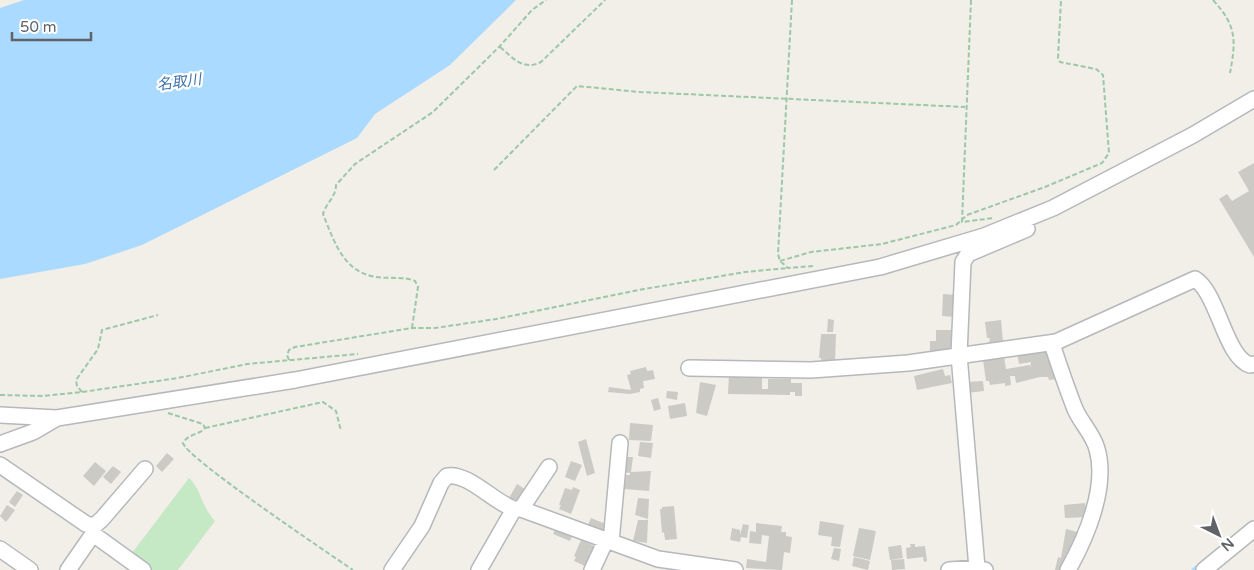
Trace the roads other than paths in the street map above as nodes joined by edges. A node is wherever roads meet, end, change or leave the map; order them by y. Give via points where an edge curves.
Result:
1 (1254, 99) edge
2 (1048, 210) junction
3 (1056, 342) junction
4 (959, 356) junction
5 (1254, 364) edge
6 (688, 368) dead end
7 (0, 415) edge
8 (57, 418) junction
9 (620, 443) dead end
10 (0, 444) edge
11 (0, 465) edge
12 (549, 467) dead end
13 (145, 469) dead end
14 (518, 509) junction
15 (1254, 529) edge
16 (609, 541) junction
17 (1, 552) edge
18 (981, 569) edge
19 (30, 570) edge
20 (68, 570) edge
21 (144, 570) edge
22 (392, 570) edge
23 (479, 570) edge
24 (592, 570) edge
25 (735, 570) edge
26 (949, 570) edge
27 (1068, 570) edge
28 (1204, 570) edge

1 - 2 street via 1193,135
2 - 4 street via 1033,226 965,257
2 - 8 street via 984,236 880,267 427,356
3 - 4 street
3 - 5 street via 1195,279 1202,283 1241,360
3 - 27 street via 1053,348 1076,411 1097,449 1100,464 1098,489 1084,541
4 - 6 street via 811,370
4 - 18 street
7 - 8 street
8 - 10 street via 33,432
9 - 16 street
11 - 13 street via 86,524 94,526
12 - 14 street
14 - 16 street
14 - 22 street via 505,505 460,476 447,476 422,526
14 - 23 street
15 - 28 street
16 - 24 street
16 - 25 street via 658,558
17 - 19 street
18 - 26 street
20 - 21 street via 93,534

